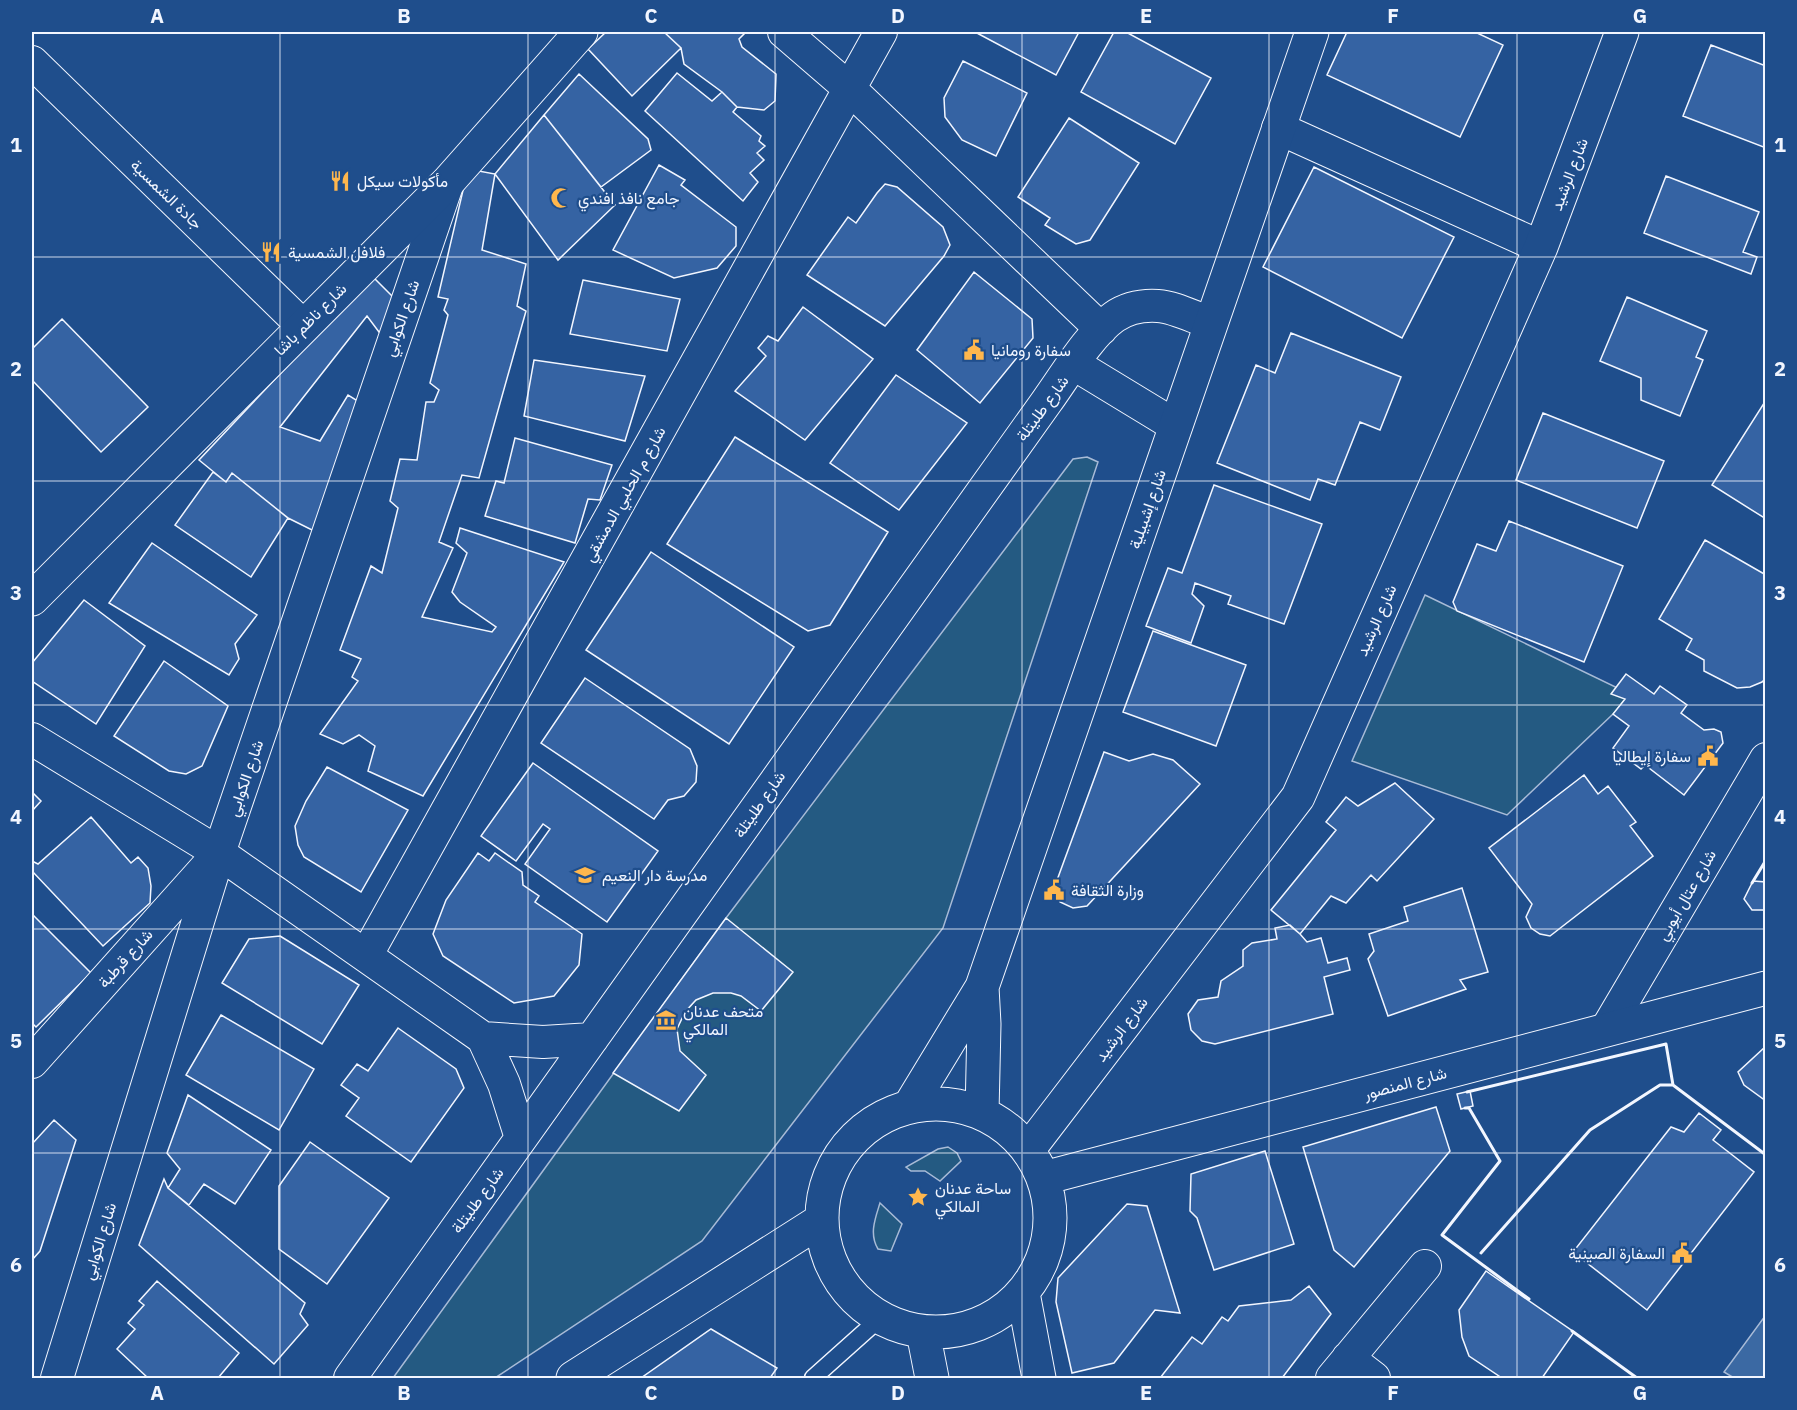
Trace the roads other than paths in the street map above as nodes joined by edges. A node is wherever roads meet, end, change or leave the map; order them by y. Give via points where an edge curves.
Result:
1 (581, 32) edge
2 (784, 32) edge
3 (881, 32) edge
4 (1312, 32) edge
5 (1622, 32) edge
6 (32, 62) edge
7 (850, 89) junction
8 (1278, 128) junction
9 (448, 182) junction
10 (1541, 247) junction
11 (1211, 323) junction
12 (303, 326) junction
13 (1101, 329) junction
14 (1074, 364) junction
15 (1176, 426) junction
16 (32, 599) edge
17 (32, 739) edge
18 (1766, 759) edge
19 (219, 853) junction
20 (366, 956) junction
21 (982, 987) junction
22 (1766, 988) edge
23 (1606, 1030) junction
24 (483, 1038) junction
25 (592, 1039) junction
26 (32, 1062) edge
27 (909, 1107) junction
28 (982, 1113) junction
29 (521, 1138) junction
30 (1028, 1150) junction
31 (1044, 1178) junction
32 (820, 1221) junction
33 (1425, 1266) dead end
34 (1023, 1293) junction
35 (879, 1319) junction
36 (923, 1332) junction
37 (1340, 1368) edge
38 (57, 1378) edge
39 (350, 1378) edge
40 (573, 1378) edge
41 (813, 1378) edge
42 (932, 1378) edge
43 (1039, 1378) edge
44 (1374, 1378) edge

1 - 9 main road, شارع ناظم باشا
2 - 7 street
3 - 7 street, شارع م الحلبي الدمشقي
4 - 8 main road, شارع إشبيلية
5 - 10 main road, شارع الرشيد
6 - 12 street, جادة الشمسية
7 - 13 street
7 - 20 street, شارع م الحلبي الدمشقي
8 - 10 street
8 - 11 main road, شارع إشبيلية
9 - 12 main road, شارع ناظم باشا
9 - 19 street, شارع الكوابي
10 - 30 main road, شارع الرشيد via 1298,797
11 - 13 street, شارع طليتلة via 1161,306 1144,306 1114,317
11 - 15 main road, شارع إشبيلية
12 - 16 main road, شارع ناظم باشا
13 - 14 street, شارع طليتلة
14 - 15 street
14 - 25 street, شارع طليتلة
15 - 21 main road, شارع إشبيلية
17 - 19 street
18 - 23 street, شارع عتال أيوبي
19 - 20 street
19 - 26 street, شارع قرطبة
19 - 38 street, شارع الكوابي
20 - 24 street
21 - 27 main road
21 - 28 main road
22 - 23 main road, شارع المنصور
23 - 31 main road, شارع المنصور
24 - 25 street via 543,1042
24 - 29 street via 504,1083
25 - 29 street, شارع طليتلة
27 - 28 main road via 946,1104
27 - 32 main road via 879,1119 853,1139 834,1165
28 - 30 main road via 1008,1129
29 - 39 street, شارع طليتلة
30 - 31 main road
31 - 34 main road via 1050,1208 1049,1239 1039,1267
32 - 35 main road via 825,1250 836,1276 855,1300
32 - 40 main road
33 - 37 street
34 - 36 main road via 995,1317 960,1330
34 - 43 main road
35 - 36 main road
35 - 41 lane
36 - 42 main road
37 - 44 street

